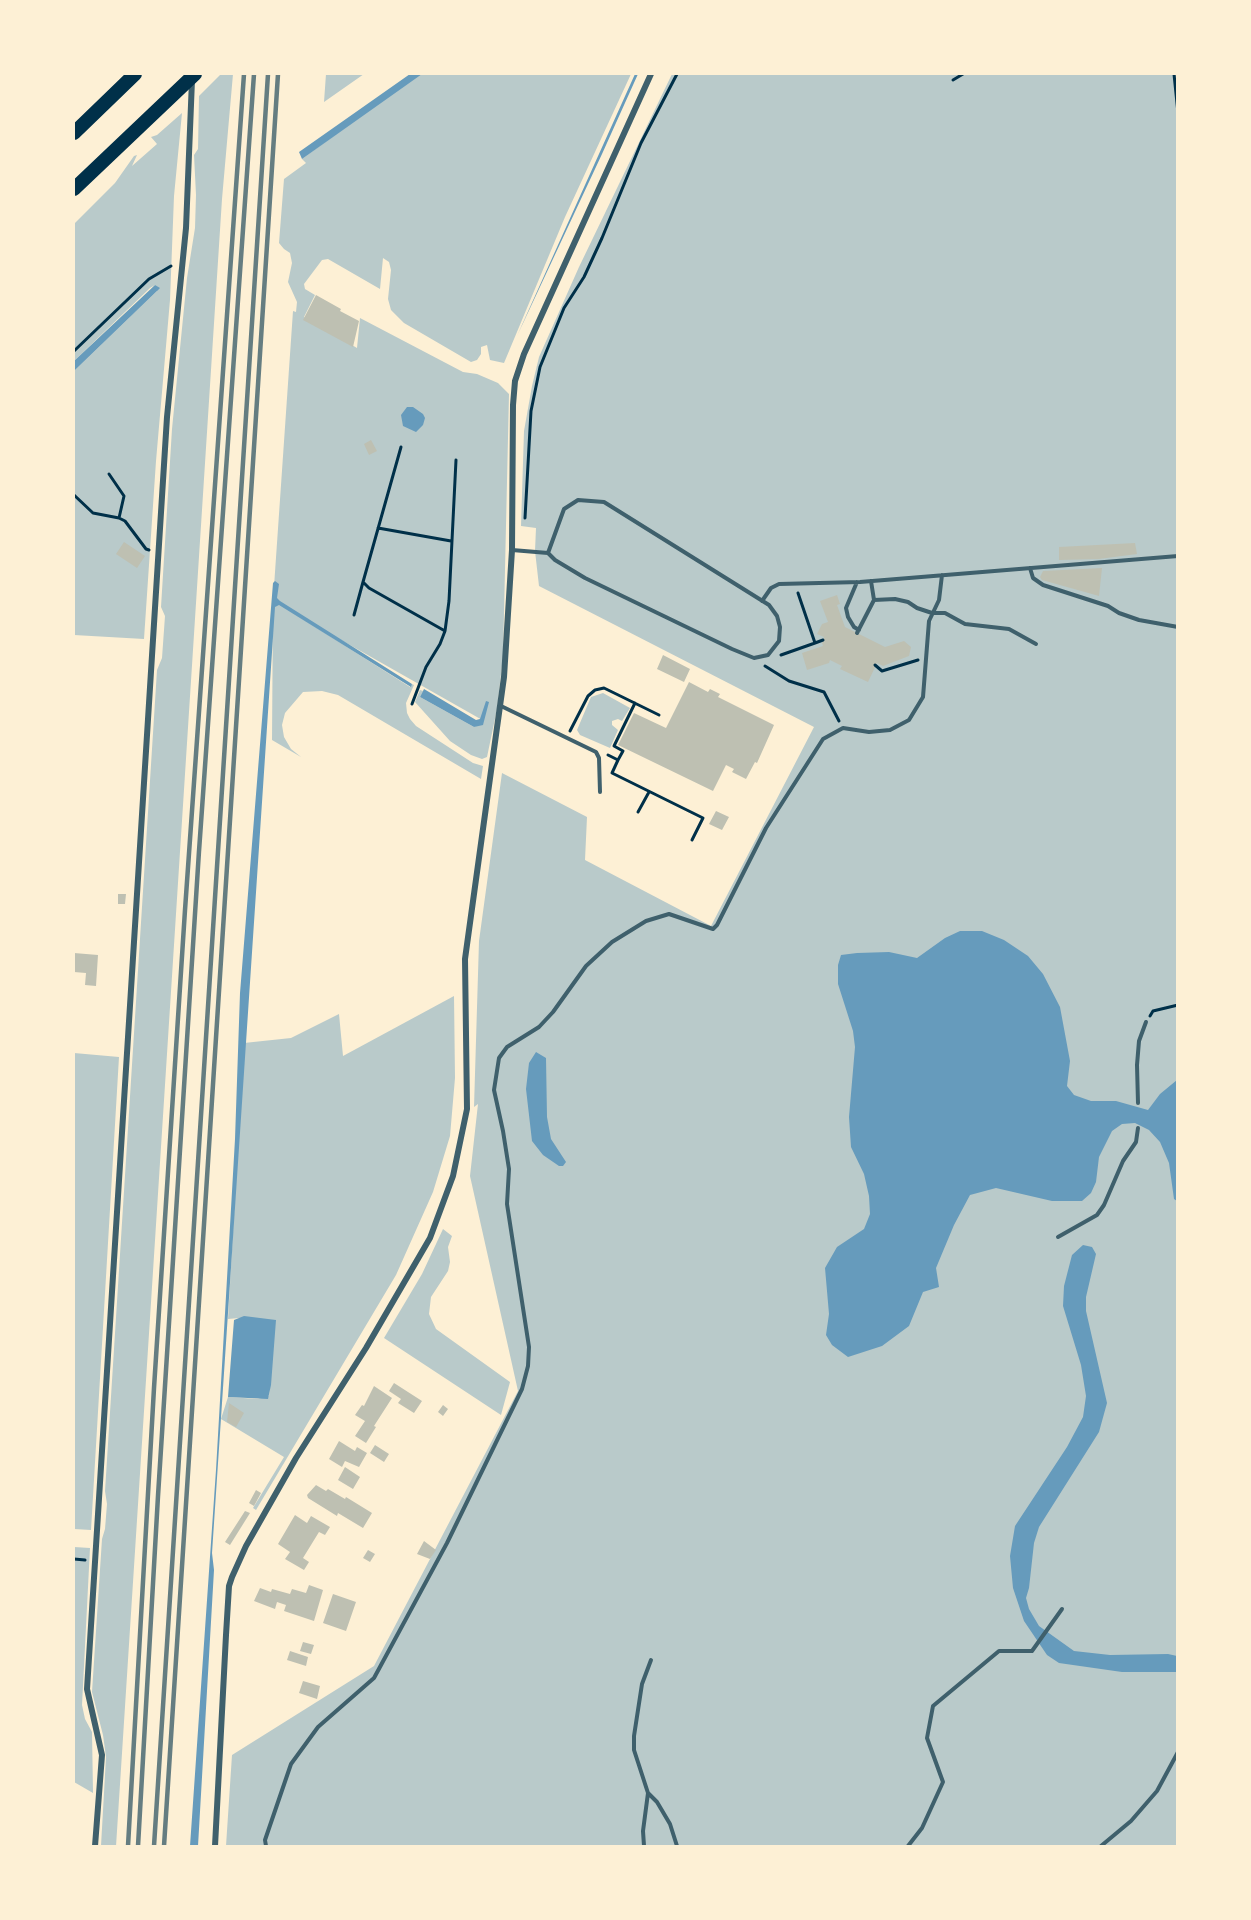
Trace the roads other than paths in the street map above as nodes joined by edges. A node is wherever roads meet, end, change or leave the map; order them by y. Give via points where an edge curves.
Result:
1 (135, 74) edge
2 (194, 74) edge
3 (651, 74) edge
4 (74, 133) edge
5 (74, 189) edge
6 (512, 549) junction
7 (548, 553) junction
8 (1178, 556) edge
9 (1030, 568) junction
10 (942, 575) junction
11 (870, 581) junction
12 (857, 582) junction
13 (874, 600) junction
14 (762, 601) junction
15 (932, 613) junction
16 (1178, 627) edge
17 (1036, 644) dead end
18 (501, 706) junction
19 (600, 792) dead end
20 (1146, 1022) road end
21 (1138, 1103) dead end
22 (1138, 1128) dead end
23 (1058, 1237) dead end
24 (1062, 1610) dead end
25 (651, 1660) dead end
26 (1178, 1752) edge
27 (648, 1792) junction
28 (95, 1846) edge
29 (215, 1846) edge
30 (266, 1846) edge
31 (644, 1846) edge
32 (677, 1846) edge
33 (908, 1846) edge
34 (1101, 1846) edge

1 - 4 highway
2 - 5 highway
2 - 28 street via 186,228 167,417 87,1689 102,1755
3 - 6 street via 515,381
6 - 7 lane
6 - 18 street
7 - 14 lane via 564,509 578,500 604,502
7 - 14 lane via 585,578 754,658 768,655 779,641 777,616
8 - 9 lane
9 - 10 lane
9 - 16 lane via 1033,578 1043,585 1138,620
10 - 11 lane
10 - 15 lane via 939,600
11 - 12 lane
11 - 13 lane
12 - 13 lane via 846,608 858,632
12 - 14 lane via 778,585
13 - 15 lane via 908,602
15 - 17 lane via 945,613 977,627 1009,629
15 - 30 lane via 927,633 926,684 909,720 890,730 843,728 823,739 766,828 717,925 712,929 669,914 645,921 612,942 586,966 539,1027 507,1047 499,1058 494,1090 509,1169 507,1204 529,1347 522,1389 447,1543 374,1678 318,1727 291,1764
18 - 19 lane via 596,752
18 - 29 street via 465,959 467,1109 455,1166 430,1238 296,1458 232,1577
20 - 21 lane via 1137,1065
22 - 23 lane via 1136,1142 1123,1161 1104,1206 1088,1222
24 - 33 lane via 1032,1651 999,1651 933,1706 927,1738 943,1782 922,1828
25 - 27 lane via 640,1694 634,1736 634,1750
26 - 34 lane via 1157,1791 1131,1821
27 - 31 lane
27 - 32 lane via 670,1824

